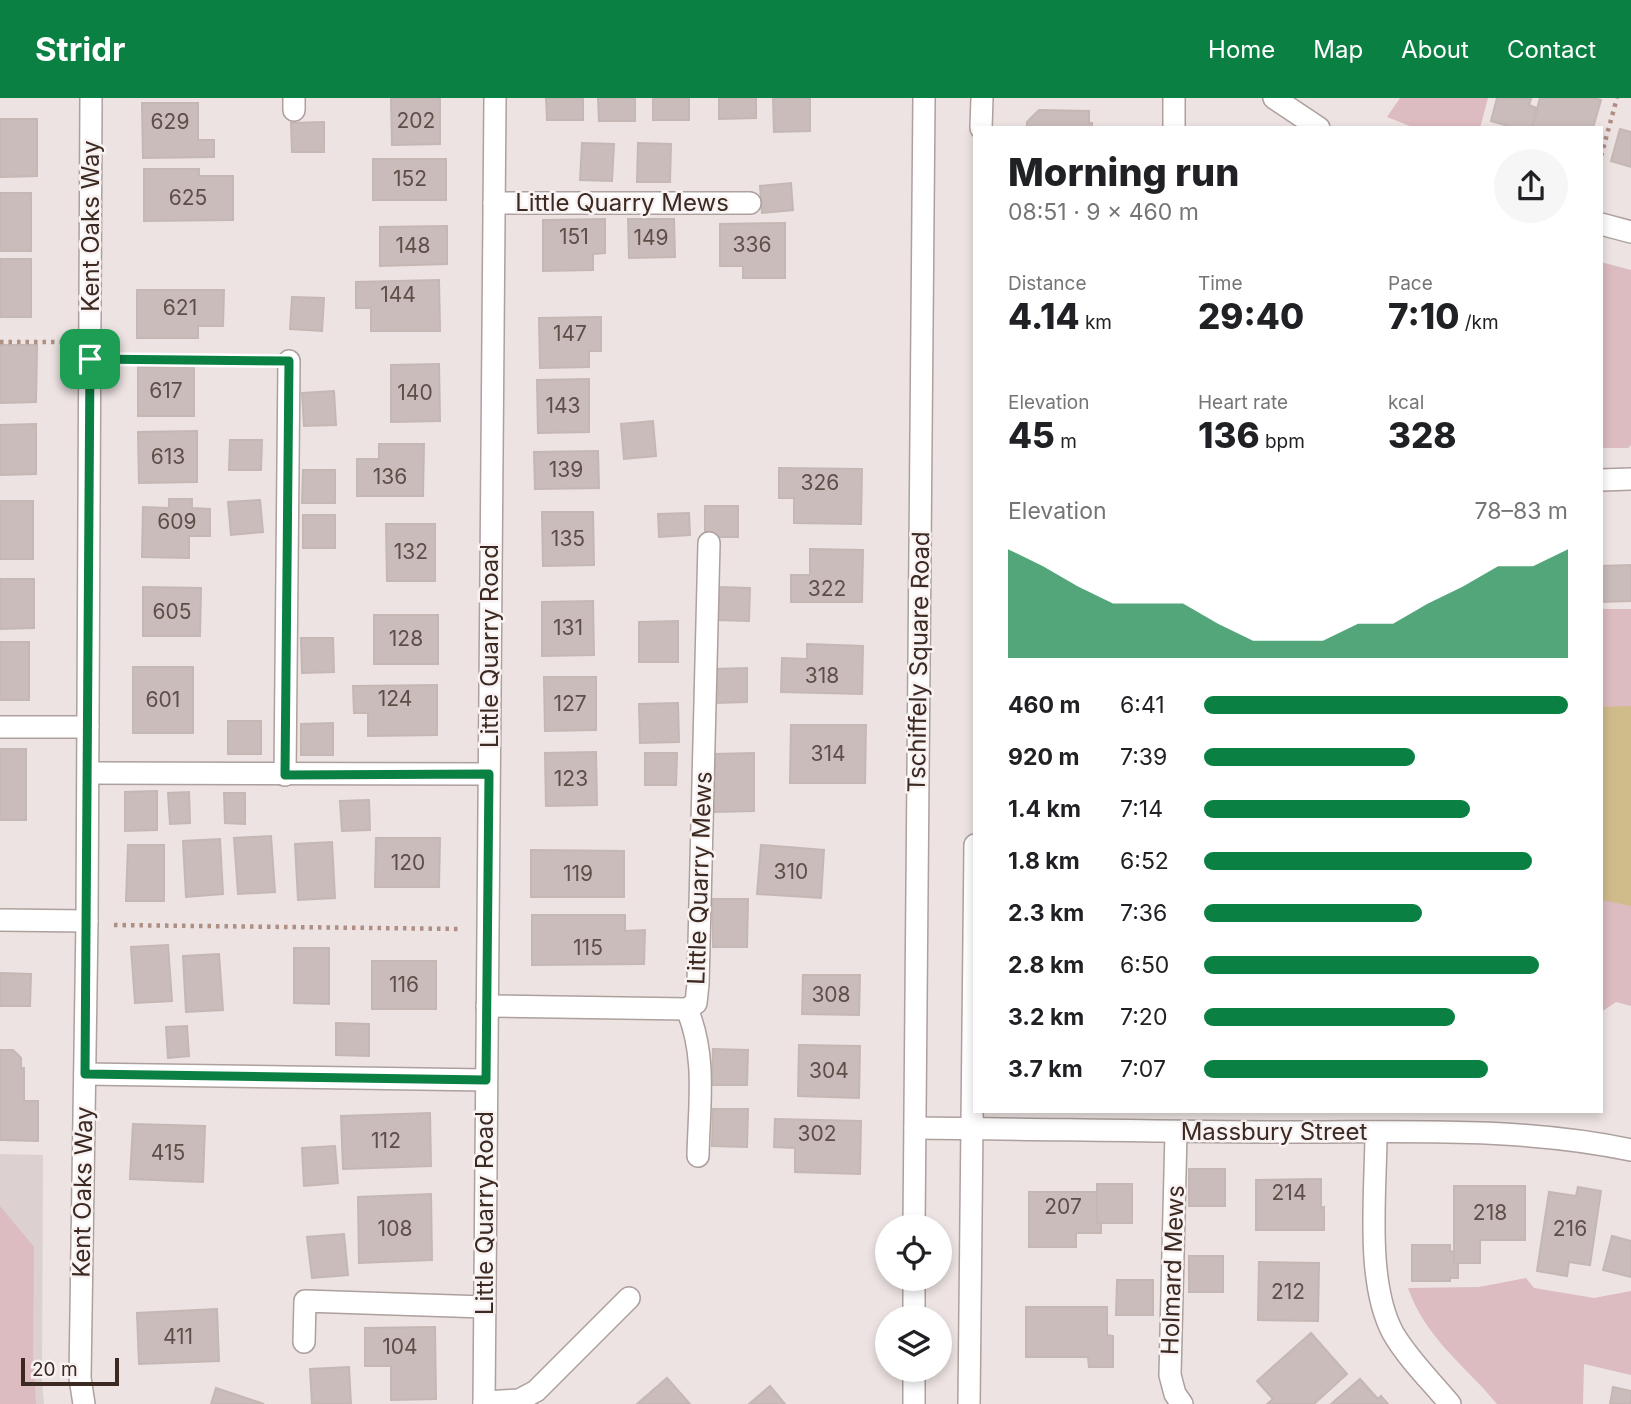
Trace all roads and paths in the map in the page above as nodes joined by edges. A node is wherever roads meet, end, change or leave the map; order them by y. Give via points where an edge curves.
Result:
1 (91, 98) edge
2 (495, 98) edge
3 (924, 98) edge
4 (982, 98) edge
5 (1174, 98) edge
6 (1274, 98) edge
7 (1617, 98) edge
8 (981, 126) edge
9 (1174, 126) edge
10 (1316, 126) edge
11 (1603, 149) edge
12 (494, 203) junction
13 (750, 203) dead end
14 (1603, 225) edge
15 (1631, 232) edge
16 (0, 342) edge
17 (90, 351) junction
18 (289, 361) joint
19 (1631, 479) edge
20 (1603, 480) edge
21 (709, 543) dead end
22 (0, 727) edge
23 (89, 727) junction
24 (89, 773) junction
25 (489, 774) junction
26 (285, 775) junction
27 (0, 920) edge
28 (98, 923) junction
29 (488, 929) junction
30 (487, 1006) junction
31 (687, 1009) junction
32 (973, 1022) edge
33 (85, 1074) junction
34 (486, 1080) junction
35 (915, 1128) junction
36 (972, 1129) junction
37 (1176, 1132) junction
38 (1376, 1132) junction
39 (1631, 1150) edge
40 (698, 1156) dead end
41 (914, 1214) edge
42 (629, 1298) dead end
43 (484, 1307) junction
44 (304, 1342) dead end
45 (914, 1382) edge
46 (484, 1403) edge
47 (84, 1404) edge
48 (914, 1404) edge
49 (970, 1404) edge
50 (1182, 1404) edge
51 (1450, 1404) edge

1 - 17 street, Kent Oaks Way
2 - 12 street, Little Quarry Road
3 - 35 street, Tschiffely Square Road
4 - 8 street
5 - 9 street
6 - 10 street
7 - 11 path
12 - 13 street, Little Quarry Mews
12 - 25 street, Little Quarry Road
14 - 15 street
16 - 17 path
17 - 18 path
17 - 23 street, Kent Oaks Way
18 - 26 street
19 - 20 street
21 - 31 street, Little Quarry Mews via 698,984 696,1003
22 - 23 street
23 - 24 street, Kent Oaks Way
24 - 26 street
24 - 28 street, Kent Oaks Way
25 - 26 street
25 - 29 street, Little Quarry Road
27 - 28 street
28 - 29 path
28 - 33 street, Kent Oaks Way
29 - 30 street, Little Quarry Road
30 - 31 street, Little Quarry Mews
30 - 34 street, Little Quarry Road
31 - 40 street via 697,1032 701,1060
32 - 36 street
33 - 34 street
33 - 47 street, Kent Oaks Way via 80,1378
34 - 43 street, Little Quarry Road
35 - 36 street, Massbury Street
35 - 41 street, Tschiffely Square Road
36 - 37 street, Massbury Street
36 - 49 street
37 - 38 street, Massbury Street
37 - 50 street, Holmard Mews via 1170,1375
38 - 39 street, Massbury Street via 1542,1136
38 - 51 street via 1378,1293 1394,1334
42 - 46 street via 537,1391 519,1400
43 - 44 street via 305,1301
43 - 46 street, Little Quarry Road
45 - 48 street

